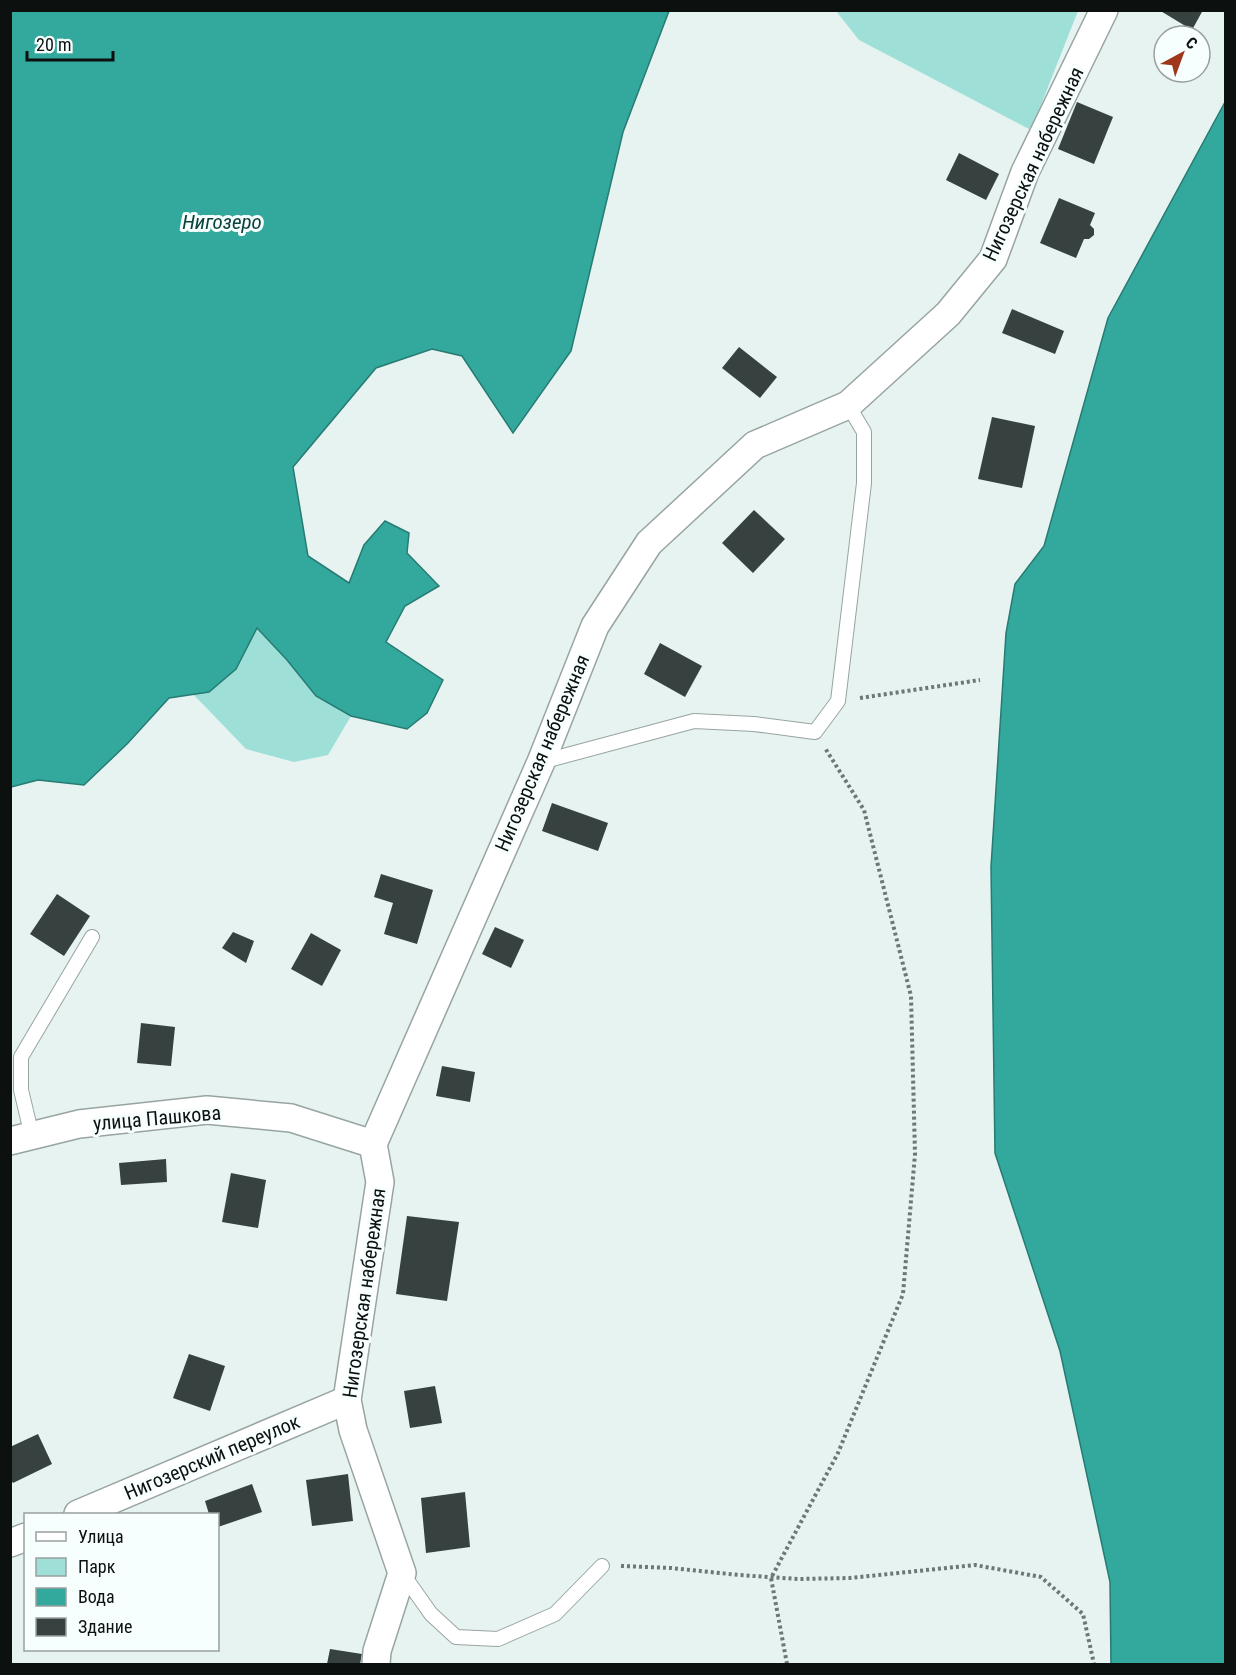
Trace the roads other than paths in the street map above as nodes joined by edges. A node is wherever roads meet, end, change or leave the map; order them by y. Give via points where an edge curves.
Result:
1 (1104, 10) edge
2 (848, 405) junction
3 (541, 762) junction
4 (92, 937) dead end
5 (21, 1139) edge
6 (373, 1144) junction
7 (347, 1401) junction
8 (83, 1513) edge
9 (602, 1566) road end
10 (402, 1573) junction
11 (376, 1665) edge

1 - 2 street, Нигозерская набережная via 1026,172 993,259 948,315
2 - 3 street, Нигозерская набережная via 755,445 649,543 595,626
2 - 3 lane via 864,432 864,483 838,701 814,732 754,723 694,721
3 - 6 street, Нигозерская набережная
4 - 5 lane via 21,1057
5 - 6 street, улица Пашкова via 79,1124 207,1110 291,1118
6 - 7 street, Нигозерская набережная via 380,1182
7 - 8 street, Нигозерский переулок
7 - 10 street, Нигозерская набережная via 353,1430
9 - 10 lane via 555,1614 498,1639 456,1637 431,1614
10 - 11 street

